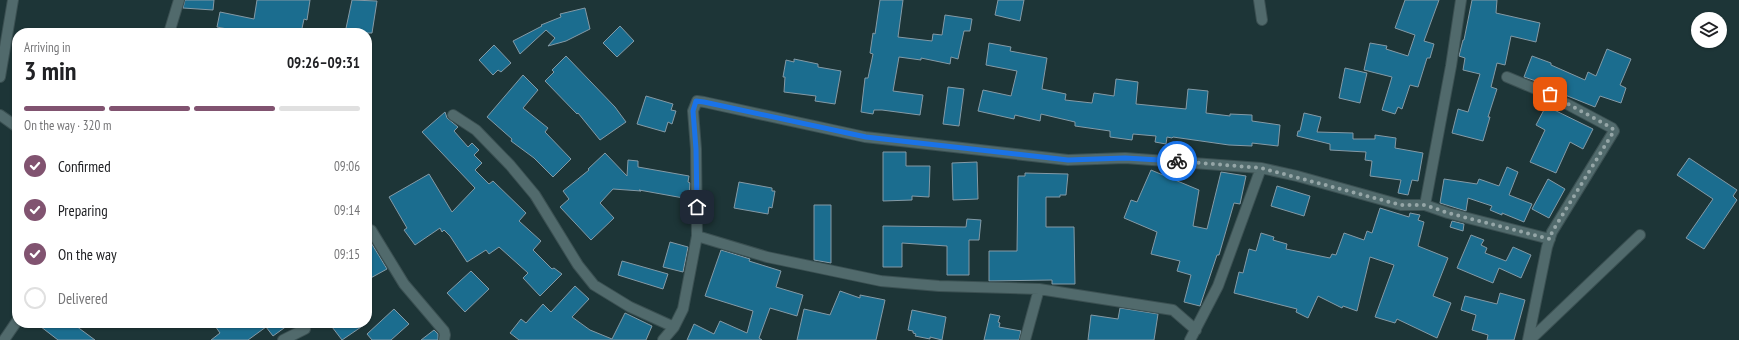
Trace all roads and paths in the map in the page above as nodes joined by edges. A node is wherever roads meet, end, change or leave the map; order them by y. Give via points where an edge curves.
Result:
1 (13, 0) edge
2 (179, 0) edge
3 (1259, 0) edge
4 (1461, 0) edge
5 (1262, 20) dead end
6 (170, 28) edge
7 (0, 77) edge
8 (1507, 77) dead end
9 (0, 115) edge
10 (453, 115) dead end
11 (12, 123) edge
12 (1261, 168) junction
13 (1425, 205) junction
14 (372, 232) edge
15 (1640, 235) dead end
16 (697, 236) junction
17 (1550, 239) junction
18 (1039, 289) junction
19 (674, 327) junction
20 (13, 328) edge
21 (305, 329) dead end
22 (1195, 337) edge
23 (4, 340) edge
24 (282, 340) edge
25 (444, 340) edge
26 (662, 340) edge
27 (1025, 340) edge
28 (1529, 340) edge

1 - 7 street
2 - 6 street
3 - 5 street
4 - 13 street
8 - 17 street via 1550,94 1614,131
9 - 11 street
10 - 19 street via 476,130 510,165 535,196 578,265 594,285 630,307
12 - 13 street via 1401,205
12 - 16 street via 1125,158 1068,160 873,138 696,101 693,111
12 - 22 street via 1218,286
13 - 17 street
14 - 25 street via 404,284 444,331
15 - 28 street
16 - 18 street via 767,257 881,281 939,286
16 - 19 street via 683,309
17 - 28 street
18 - 22 street via 1173,310
18 - 27 street
19 - 26 street
20 - 23 street
21 - 24 street

